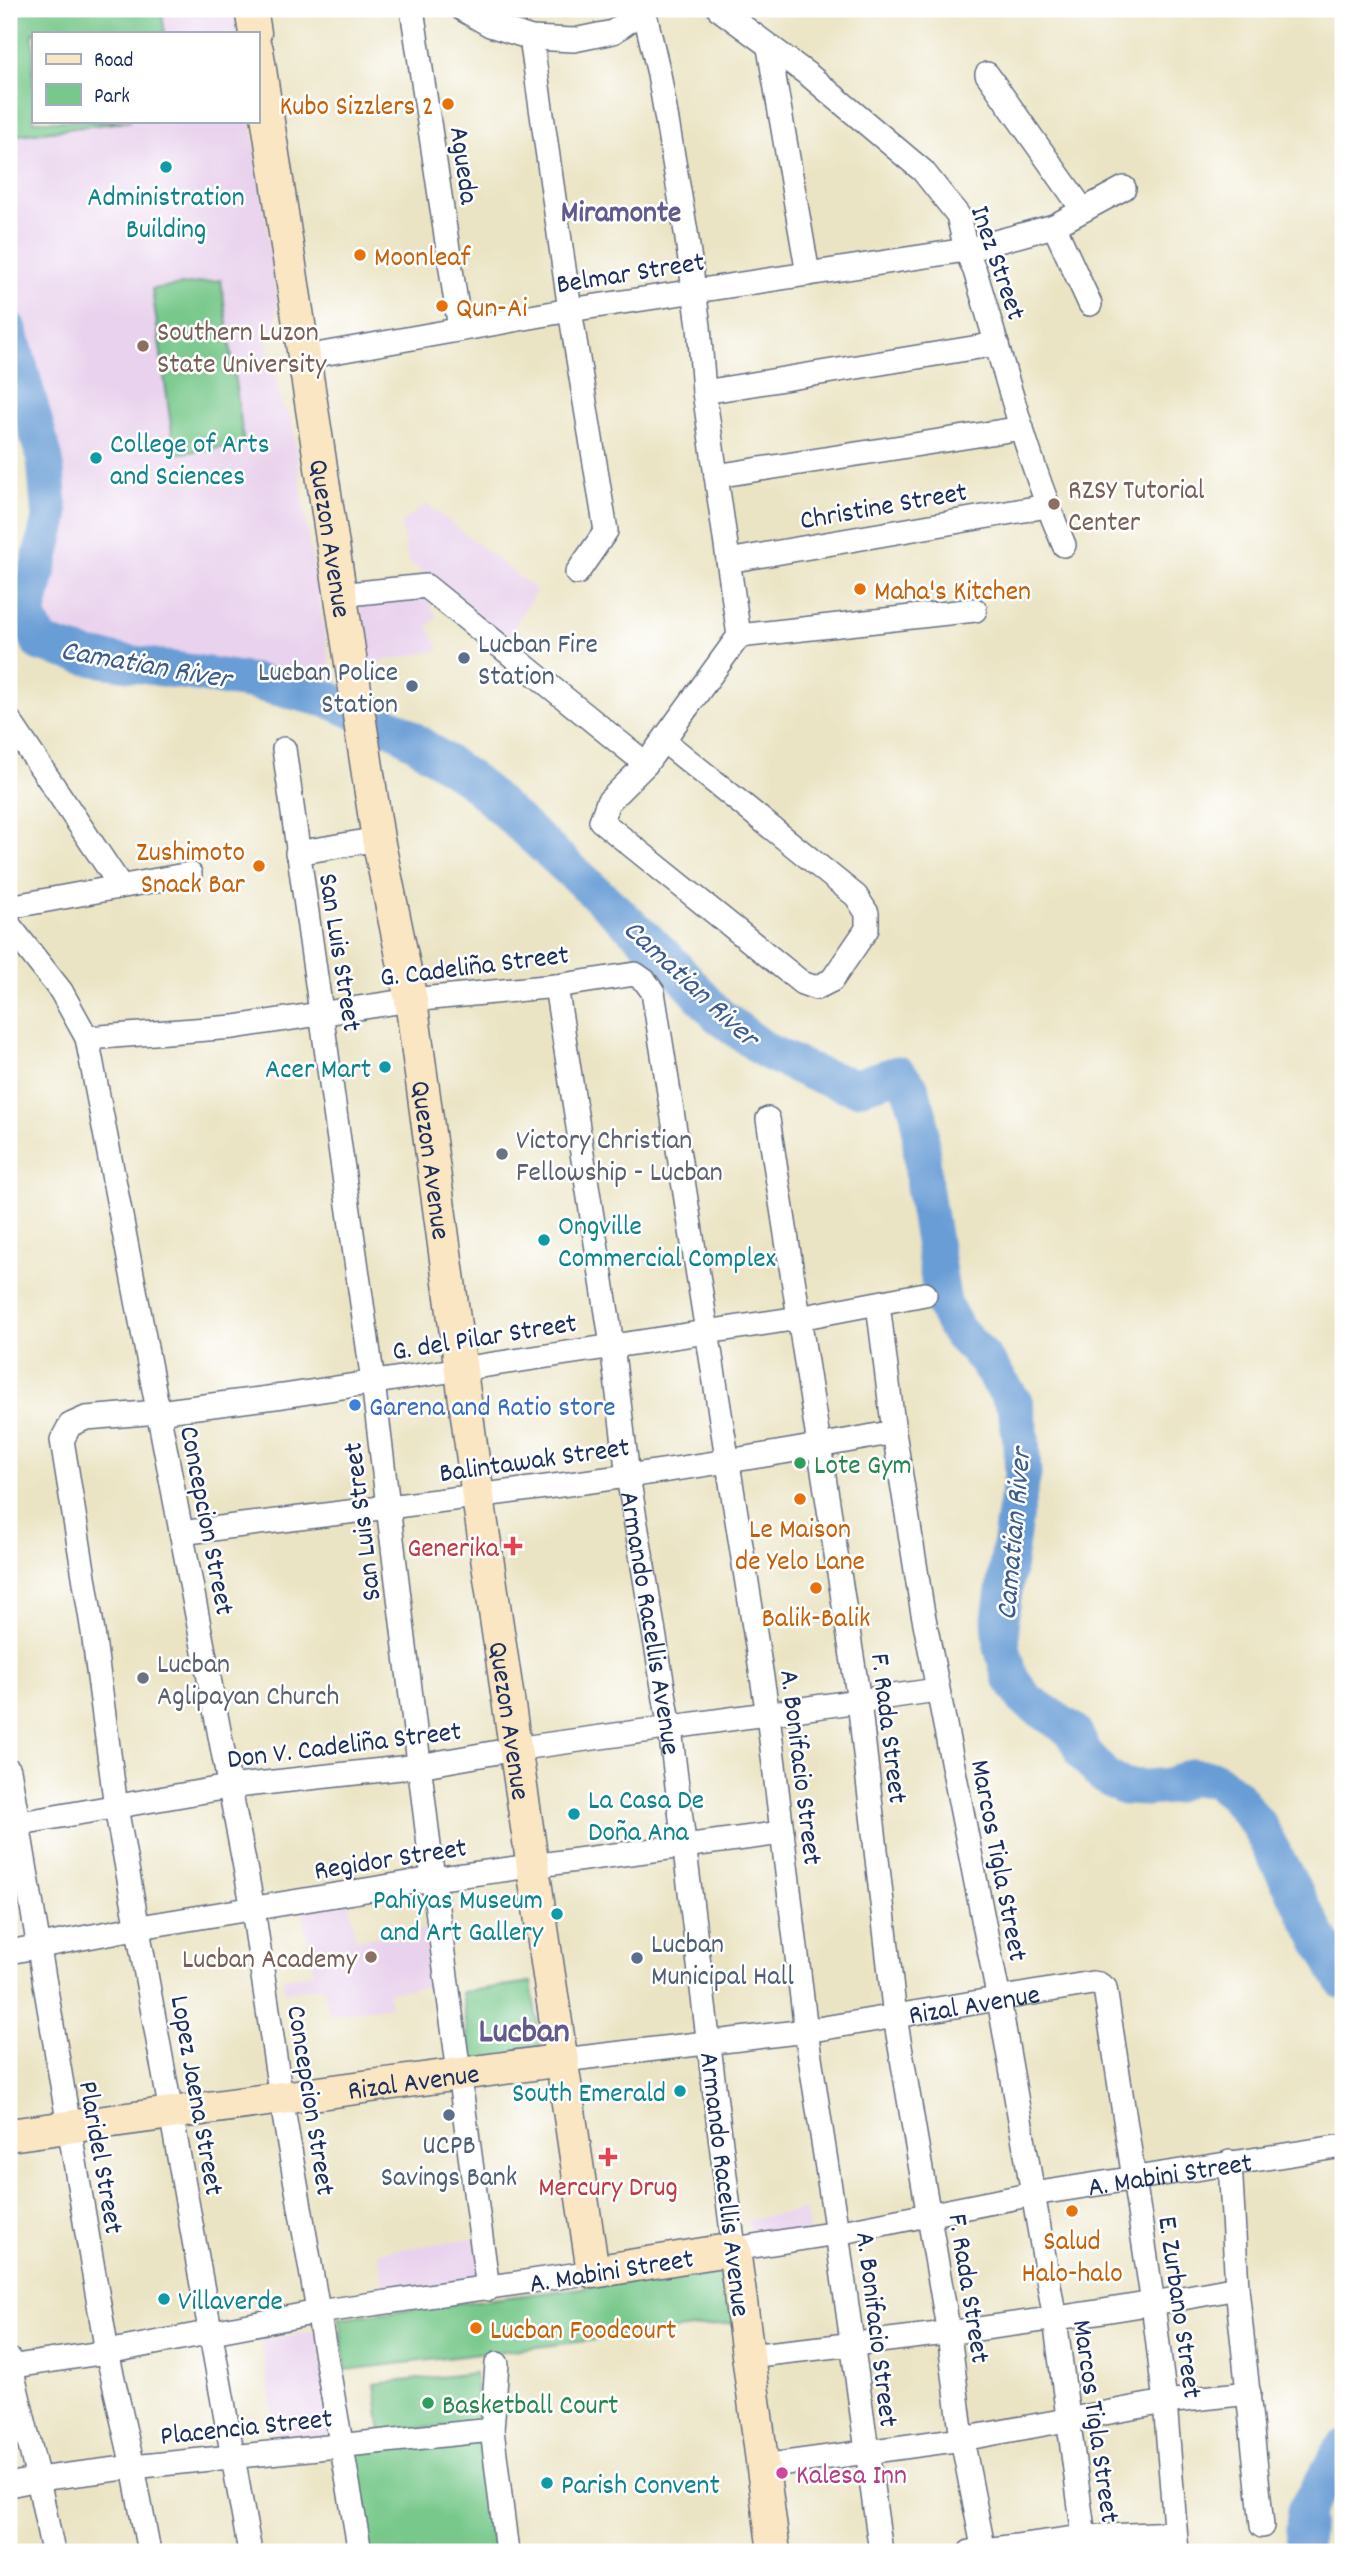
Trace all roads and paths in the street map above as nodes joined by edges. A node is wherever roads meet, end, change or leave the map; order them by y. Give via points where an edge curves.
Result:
1 (251, 9) edge
2 (412, 9) edge
3 (462, 9) edge
4 (645, 9) edge
5 (719, 9) edge
6 (255, 32) edge
7 (531, 38) junction
8 (769, 48) junction
9 (259, 63) edge
10 (987, 74) dead end
11 (1124, 188) dead end
12 (1083, 211) junction
13 (1054, 226) junction
14 (966, 250) junction
15 (808, 274) junction
16 (694, 291) junction
17 (1090, 304) dead end
18 (569, 310) junction
19 (460, 329) junction
20 (997, 344) junction
21 (305, 357) junction
22 (704, 392) junction
23 (1022, 428) junction
24 (716, 476) junction
25 (1047, 506) junction
26 (1064, 545) dead end
27 (728, 561) junction
28 (578, 572) dead end
29 (339, 596) junction
30 (975, 610) dead end
31 (739, 636) junction
32 (9, 720) edge
33 (664, 741) junction
34 (284, 749) dead end
35 (646, 764) junction
36 (378, 839) junction
37 (297, 853) junction
38 (190, 874) dead end
39 (120, 885) junction
40 (9, 907) edge
41 (9, 925) edge
42 (555, 986) junction
43 (653, 992) joint
44 (411, 1000) junction
45 (322, 1014) junction
46 (87, 1038) junction
47 (768, 1119) dead end
48 (925, 1294) dead end
49 (878, 1304) junction
50 (799, 1318) junction
51 (707, 1332) junction
52 (612, 1345) junction
53 (462, 1369) junction
54 (373, 1382) junction
55 (158, 1412) junction
56 (894, 1432) junction
57 (61, 1440) joint
58 (818, 1447) junction
59 (726, 1460) junction
60 (628, 1476) junction
61 (478, 1497) junction
62 (388, 1506) junction
63 (181, 1533) junction
64 (937, 1690) junction
65 (859, 1701) junction
66 (768, 1715) junction
67 (670, 1729) junction
68 (515, 1749) junction
69 (419, 1766) junction
70 (9, 1770) edge
71 (228, 1787) junction
72 (116, 1807) junction
73 (13, 1825) edge
74 (782, 1833) junction
75 (685, 1845) junction
76 (533, 1865) junction
77 (433, 1878) junction
78 (253, 1909) junction
79 (140, 1927) junction
80 (37, 1946) junction
81 (9, 1952) edge
82 (1105, 1988) joint
83 (999, 2000) junction
84 (895, 2017) junction
85 (806, 2031) junction
86 (709, 2043) junction
87 (563, 2060) junction
88 (460, 2074) junction
89 (281, 2098) junction
90 (170, 2113) junction
91 (67, 2127) junction
92 (9, 2135) edge
93 (1341, 2146) edge
94 (1230, 2162) junction
95 (1134, 2177) junction
96 (1033, 2194) junction
97 (929, 2216) junction
98 (837, 2233) junction
99 (734, 2249) junction
100 (593, 2272) junction
101 (1237, 2288) junction
102 (488, 2289) junction
103 (1153, 2304) junction
104 (318, 2312) junction
105 (1055, 2319) junction
106 (212, 2332) junction
107 (949, 2334) junction
108 (852, 2344) junction
109 (107, 2352) junction
110 (748, 2356) junction
111 (9, 2364) edge
112 (498, 2364) dead end
113 (1248, 2393) junction
114 (1165, 2402) junction
115 (1067, 2419) junction
116 (492, 2430) junction
117 (962, 2440) junction
118 (340, 2444) junction
119 (866, 2453) junction
120 (234, 2456) junction
121 (763, 2466) junction
122 (133, 2467) junction
123 (38, 2479) junction
124 (9, 2485) edge
125 (1262, 2526) dead end
126 (1176, 2542) edge
127 (1085, 2544) edge
128 (52, 2552) edge
129 (149, 2552) edge
130 (250, 2552) edge
131 (360, 2552) edge
132 (507, 2552) edge
133 (774, 2552) edge
134 (880, 2552) edge
135 (979, 2552) edge

1 - 6 main road
2 - 19 street, Agueda
3 - 7 street via 490,25
4 - 7 street via 613,32 574,40
4 - 16 street
5 - 8 street, Inez Street
7 - 18 street
8 - 14 street, Inez Street via 810,76 923,171 958,215
8 - 15 street
9 - 21 main road, Quezon Avenue
10 - 12 street
11 - 12 street, Belmar Street
12 - 13 street, Belmar Street
13 - 14 street, Belmar Street
13 - 17 street
14 - 15 street, Belmar Street
14 - 20 street, Inez Street
15 - 16 street, Belmar Street
16 - 18 street, Belmar Street
16 - 22 street
18 - 19 street, Belmar Street
18 - 28 street via 606,531
19 - 21 street, Belmar Street
20 - 22 street
20 - 23 street, Inez Street
21 - 29 main road, Quezon Avenue
22 - 24 street
23 - 24 street
23 - 25 street, Inez Street
24 - 27 street
25 - 26 street, Inez Street
25 - 27 street, Christine Street
27 - 31 street
29 - 35 street via 426,586
29 - 36 main road, Quezon Avenue
30 - 31 street
31 - 33 street
32 - 39 street
33 - 35 street
33 - 35 street via 856,896 867,913 867,929 832,980 816,988 802,983 601,821 608,802
34 - 37 street, San Luis Street
36 - 37 street
36 - 44 main road, Quezon Avenue
37 - 45 street, San Luis Street
38 - 39 street
39 - 40 street
41 - 46 street, Concepcion Street via 61,991
42 - 43 street, G. Cadeliña Street via 635,974
42 - 44 street, G. Cadeliña Street
42 - 52 street, Armando Racellis Avenue
43 - 51 street, A. Bonifacio Street
44 - 45 street, G. Cadeliña Street
44 - 53 main road, Quezon Avenue
45 - 46 street, G. Cadeliña Street via 234,1027
45 - 54 street, San Luis Street
46 - 55 street, Concepcion Street
47 - 50 street, F. Rada Street
48 - 49 street, G. del Pilar Street
49 - 50 street, G. del Pilar Street
49 - 56 street, Marcos Tigla Street
50 - 51 street, G. del Pilar Street
50 - 58 street, F. Rada Street
51 - 52 street, G. del Pilar Street
51 - 59 street, A. Bonifacio Street
52 - 53 street, G. del Pilar Street
52 - 60 street, Armando Racellis Avenue
53 - 54 street, G. del Pilar Street
53 - 61 main road, Quezon Avenue
54 - 55 street, G. del Pilar Street
54 - 62 street, San Luis Street
55 - 57 street, G. del Pilar Street via 86,1418 70,1425
55 - 63 street, Concepcion Street
56 - 58 street, Balintawak Street
56 - 64 street, Marcos Tigla Street
57 - 72 street, Lopez Jaena Street
58 - 59 street, Balintawak Street
58 - 65 street, F. Rada Street
59 - 60 street, Balintawak Street
59 - 66 street, A. Bonifacio Street
60 - 61 street, Balintawak Street
60 - 67 street, Armando Racellis Avenue
61 - 62 street, Balintawak Street
61 - 68 main road, Quezon Avenue
62 - 63 street, Balintawak Street
62 - 69 street, San Luis Street
63 - 71 street, Concepcion Street
64 - 65 street, Don V. Cadeliña Street
64 - 83 street, Marcos Tigla Street
65 - 66 street, Don V. Cadeliña Street
65 - 84 street, F. Rada Street
66 - 67 street, Don V. Cadeliña Street
66 - 74 street, A. Bonifacio Street
67 - 68 street, Don V. Cadeliña Street
67 - 75 street, Armando Racellis Avenue
68 - 69 street, Don V. Cadeliña Street
68 - 76 main road, Quezon Avenue
69 - 71 street, Don V. Cadeliña Street
69 - 77 street, San Luis Street
70 - 73 street, Plaridel Street
71 - 72 street, Don V. Cadeliña Street
71 - 78 street, Concepcion Street
72 - 73 street, Don V. Cadeliña Street
72 - 79 street, Lopez Jaena Street
73 - 80 street, Plaridel Street
74 - 75 street, Regidor Street
74 - 85 street, A. Bonifacio Street
75 - 76 street, Regidor Street
75 - 86 street, Armando Racellis Avenue
76 - 77 street, Regidor Street
76 - 87 main road, Quezon Avenue
77 - 78 street, Regidor Street
77 - 88 street, San Luis Street
78 - 79 street, Regidor Street
78 - 89 street, Concepcion Street
79 - 80 street, Regidor Street
79 - 90 street, Lopez Jaena Street
80 - 81 street, Regidor Street
80 - 91 street, Plaridel Street
82 - 83 street, Rizal Avenue via 1093,1983
82 - 95 street, E. Zurbano Street
83 - 84 street, Rizal Avenue
83 - 96 street, Marcos Tigla Street
84 - 85 street, Rizal Avenue
84 - 97 street, F. Rada Street
85 - 86 street, Rizal Avenue
85 - 98 street, A. Bonifacio Street
86 - 87 street, Rizal Avenue
86 - 99 street, Armando Racellis Avenue
87 - 88 main road, Rizal Avenue
87 - 100 main road, Quezon Avenue
88 - 89 main road, Rizal Avenue
88 - 102 street, San Luis Street
89 - 90 main road, Rizal Avenue
89 - 104 street, Concepcion Street
90 - 91 main road, Rizal Avenue
90 - 106 street, Lopez Jaena Street
91 - 92 main road, Rizal Avenue
91 - 109 street, Plaridel Street
93 - 94 street, A. Mabini Street
94 - 95 street, A. Mabini Street
94 - 101 street
95 - 96 street, A. Mabini Street
95 - 103 street, E. Zurbano Street
96 - 97 street, A. Mabini Street
96 - 105 street, Marcos Tigla Street
97 - 98 street, A. Mabini Street
97 - 107 street, F. Rada Street
98 - 99 street, A. Mabini Street
98 - 108 street, A. Bonifacio Street
99 - 100 main road, A. Mabini Street
99 - 110 main road, Armando Racellis Avenue
100 - 102 street, A. Mabini Street
101 - 103 street
101 - 113 street
102 - 104 street, A. Mabini Street
103 - 105 street
103 - 114 street, E. Zurbano Street
104 - 106 street, A. Mabini Street
104 - 118 street, Concepcion Street
105 - 107 street
105 - 115 street, Marcos Tigla Street
106 - 109 street, A. Mabini Street
106 - 120 street, Lopez Jaena Street
107 - 108 street
107 - 117 street, F. Rada Street
108 - 110 street
108 - 119 street, A. Bonifacio Street
109 - 111 street, A. Mabini Street
109 - 122 street, Plaridel Street
110 - 121 main road, Armando Racellis Avenue
111 - 123 street
112 - 116 street
113 - 114 street
113 - 125 street
114 - 115 street
114 - 126 street, E. Zurbano Street
115 - 117 street
115 - 127 street, Marcos Tigla Street
116 - 118 street, Placencia Street
116 - 132 street
117 - 119 street
117 - 135 street, F. Rada Street
118 - 120 street, Placencia Street
118 - 131 street, Concepcion Street
119 - 121 street
119 - 134 street, A. Bonifacio Street
120 - 122 street, Placencia Street
120 - 130 street, Lopez Jaena Street
121 - 133 main road, Armando Racellis Avenue
122 - 123 street, Placencia Street
122 - 129 street, Plaridel Street
123 - 124 street, Placencia Street
123 - 128 street
126 - 127 street
127 - 135 street

